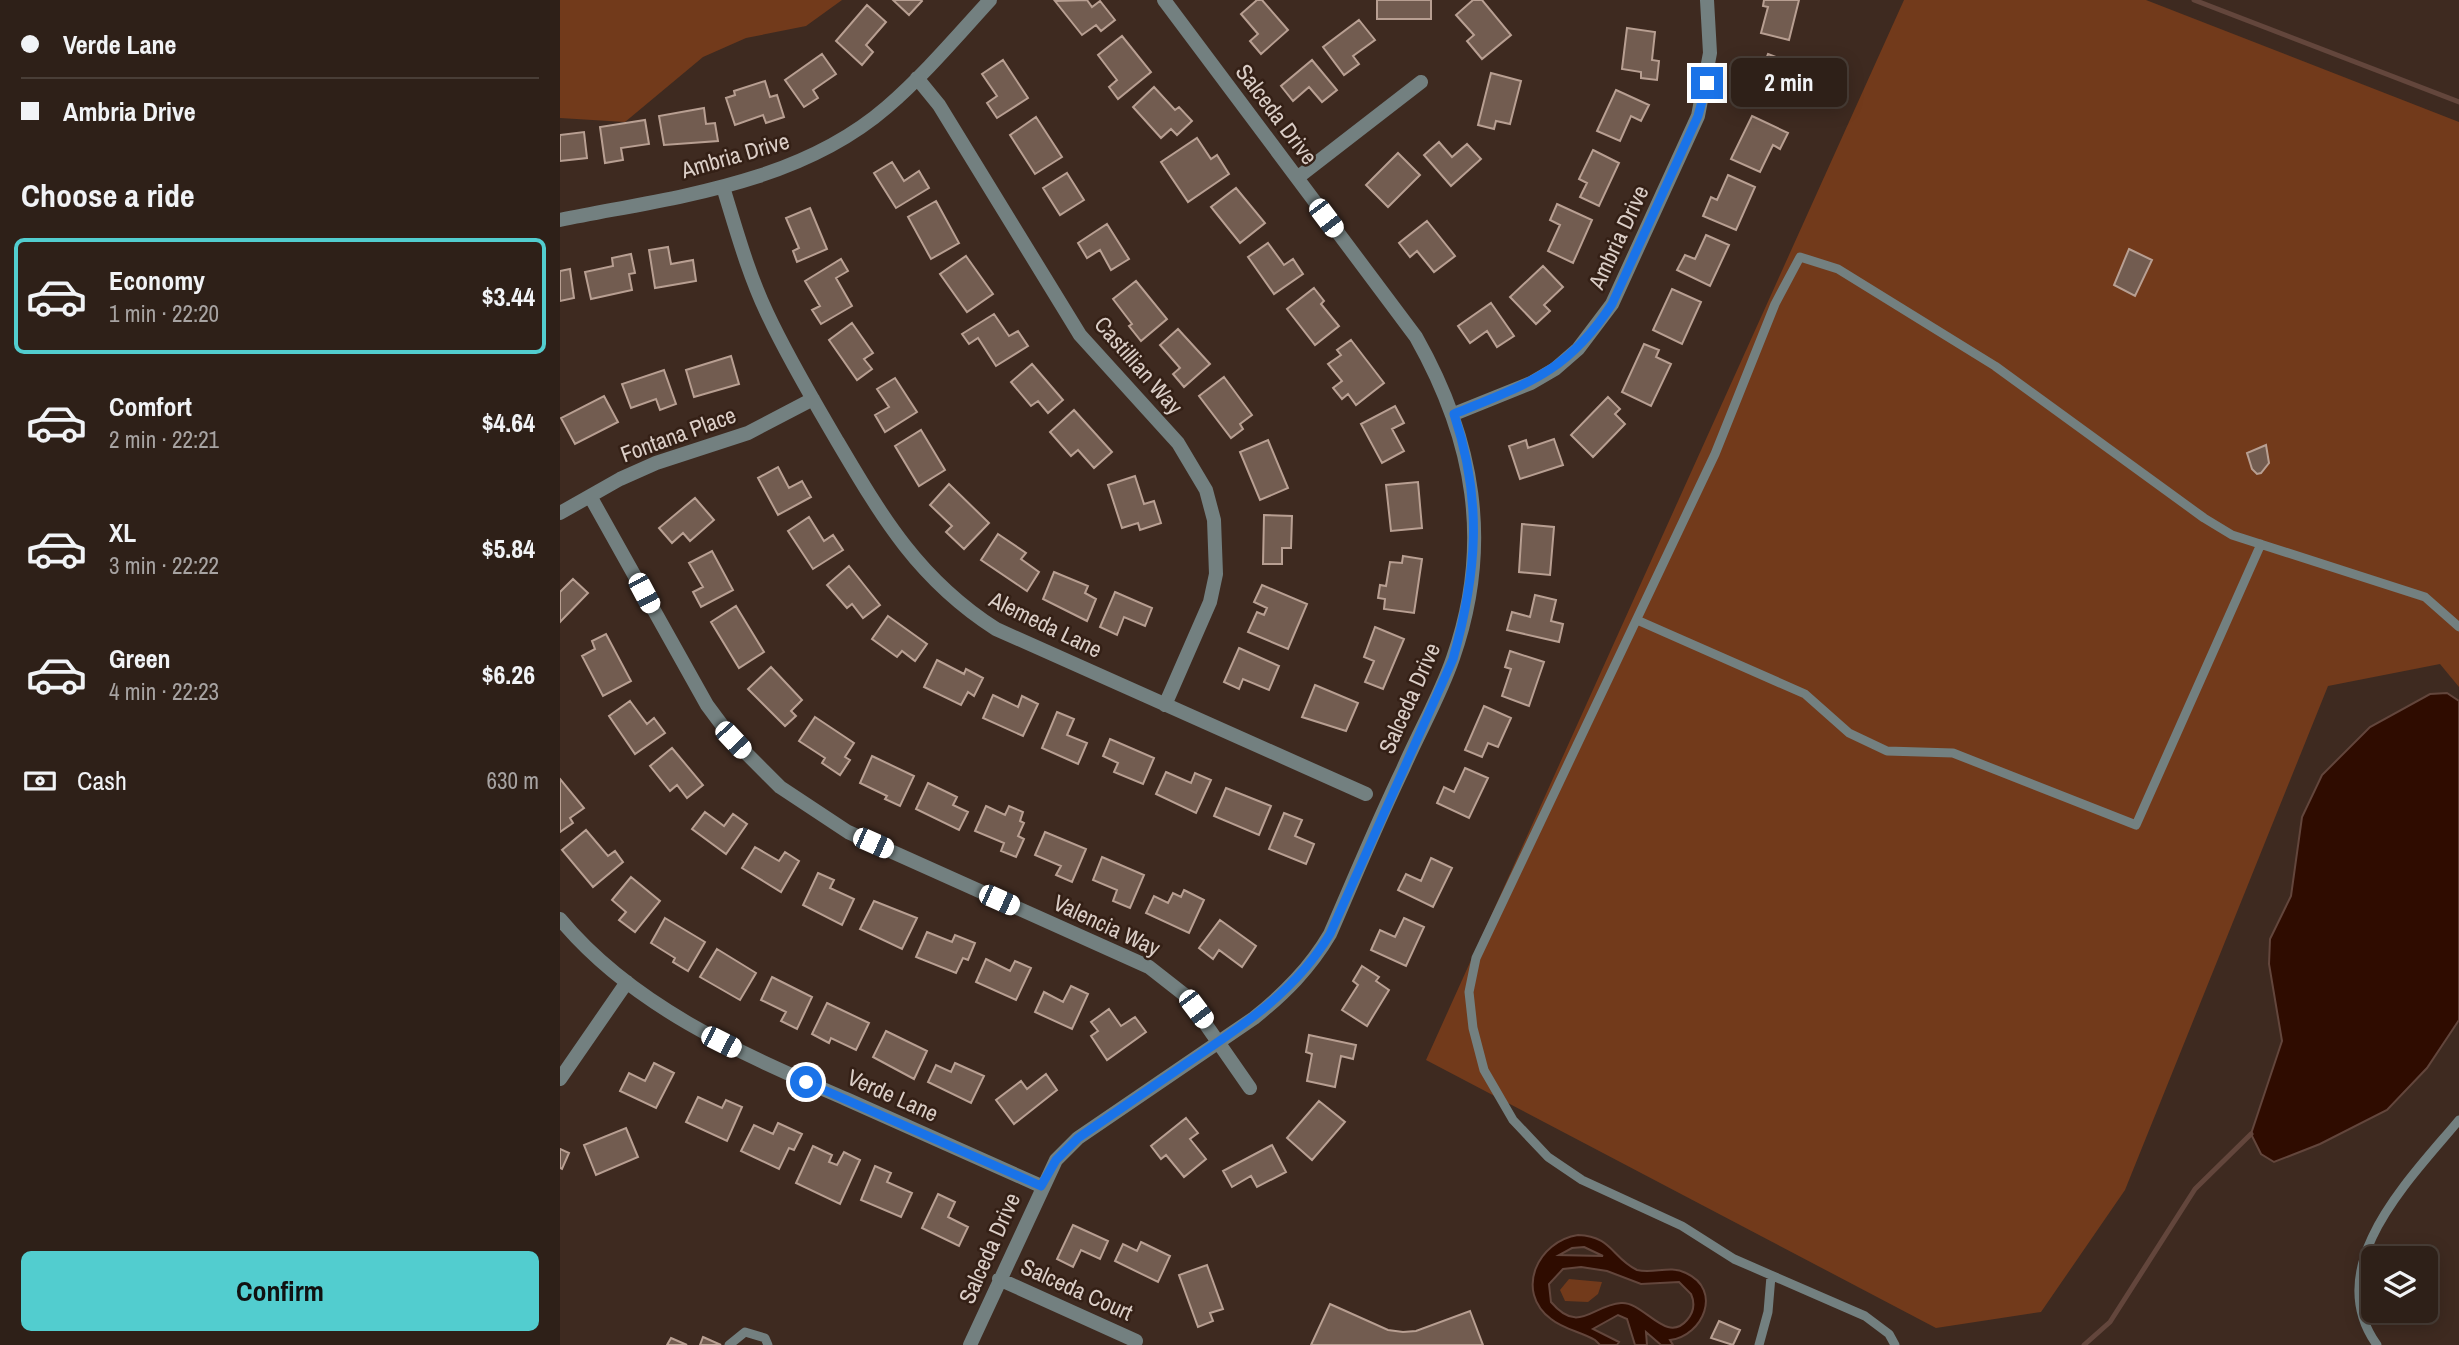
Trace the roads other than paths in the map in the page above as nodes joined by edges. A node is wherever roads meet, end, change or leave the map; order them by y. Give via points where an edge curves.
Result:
1 (990, 0) edge
2 (1164, 0) edge
3 (1707, 0) edge
4 (917, 78) junction
5 (1421, 82) dead end
6 (1297, 178) junction
7 (723, 187) junction
8 (560, 220) edge
9 (813, 399) junction
10 (1454, 414) junction
11 (590, 496) junction
12 (560, 513) edge
13 (2261, 544) junction
14 (1637, 620) junction
15 (2459, 626) edge
16 (1165, 705) junction
17 (1366, 794) dead end
18 (560, 919) edge
19 (627, 982) junction
20 (1220, 1041) junction
21 (560, 1079) edge
22 (1250, 1088) dead end
23 (2459, 1120) edge
24 (1041, 1186) junction
25 (1771, 1276) junction
26 (999, 1279) junction
27 (1136, 1341) dead end
28 (729, 1345) edge
29 (768, 1345) edge
30 (970, 1345) edge
31 (1759, 1345) edge
32 (1895, 1345) edge
33 (2377, 1345) edge

1 - 4 street, Ambria Drive
2 - 6 street, Salceda Drive
3 - 10 street, Ambria Drive via 1710,52 1698,116 1612,304 1578,349 1555,369
4 - 7 street, Ambria Drive via 886,109 832,146 777,171
4 - 16 street, Castillian Way via 939,105 1080,335 1178,443 1206,490 1214,520 1216,574 1210,602
5 - 6 street
6 - 10 street, Salceda Drive via 1416,338
7 - 8 street, Ambria Drive
7 - 9 street, Alemeda Lane via 750,274
9 - 11 street, Fontana Place via 778,420 656,463
9 - 16 street, Alemeda Lane via 881,516 944,590 996,629
10 - 20 street, Salceda Drive via 1468,470 1474,551 1472,586 1453,659 1315,959 1276,1000
11 - 12 street, Fontana Place
11 - 20 street, Valencia Way via 707,705 733,740 780,787 848,832 1149,967 1186,996
13 - 14 lane via 2136,825 1953,753 1887,751 1849,733 1805,694
13 - 14 lane via 2204,519 1984,359 1838,269 1800,257 1775,304 1715,454
13 - 15 lane via 2425,597
14 - 25 lane via 1476,958 1469,992 1473,1028 1484,1070 1513,1120 1548,1157 1582,1180 1682,1226
16 - 17 street, Alemeda Lane
18 - 19 street, Verde Lane
19 - 21 street
19 - 24 street, Verde Lane via 678,1017 759,1061
20 - 22 street, Valencia Way
20 - 24 street, Salceda Drive via 1078,1138 1056,1160
23 - 33 lane via 2392,1202 2375,1231 2357,1282 2364,1318
24 - 26 street, Salceda Drive
25 - 31 lane
25 - 32 lane via 1865,1316 1889,1334
26 - 27 street, Salceda Court
26 - 30 street, Salceda Drive
28 - 29 lane via 744,1332 765,1338

